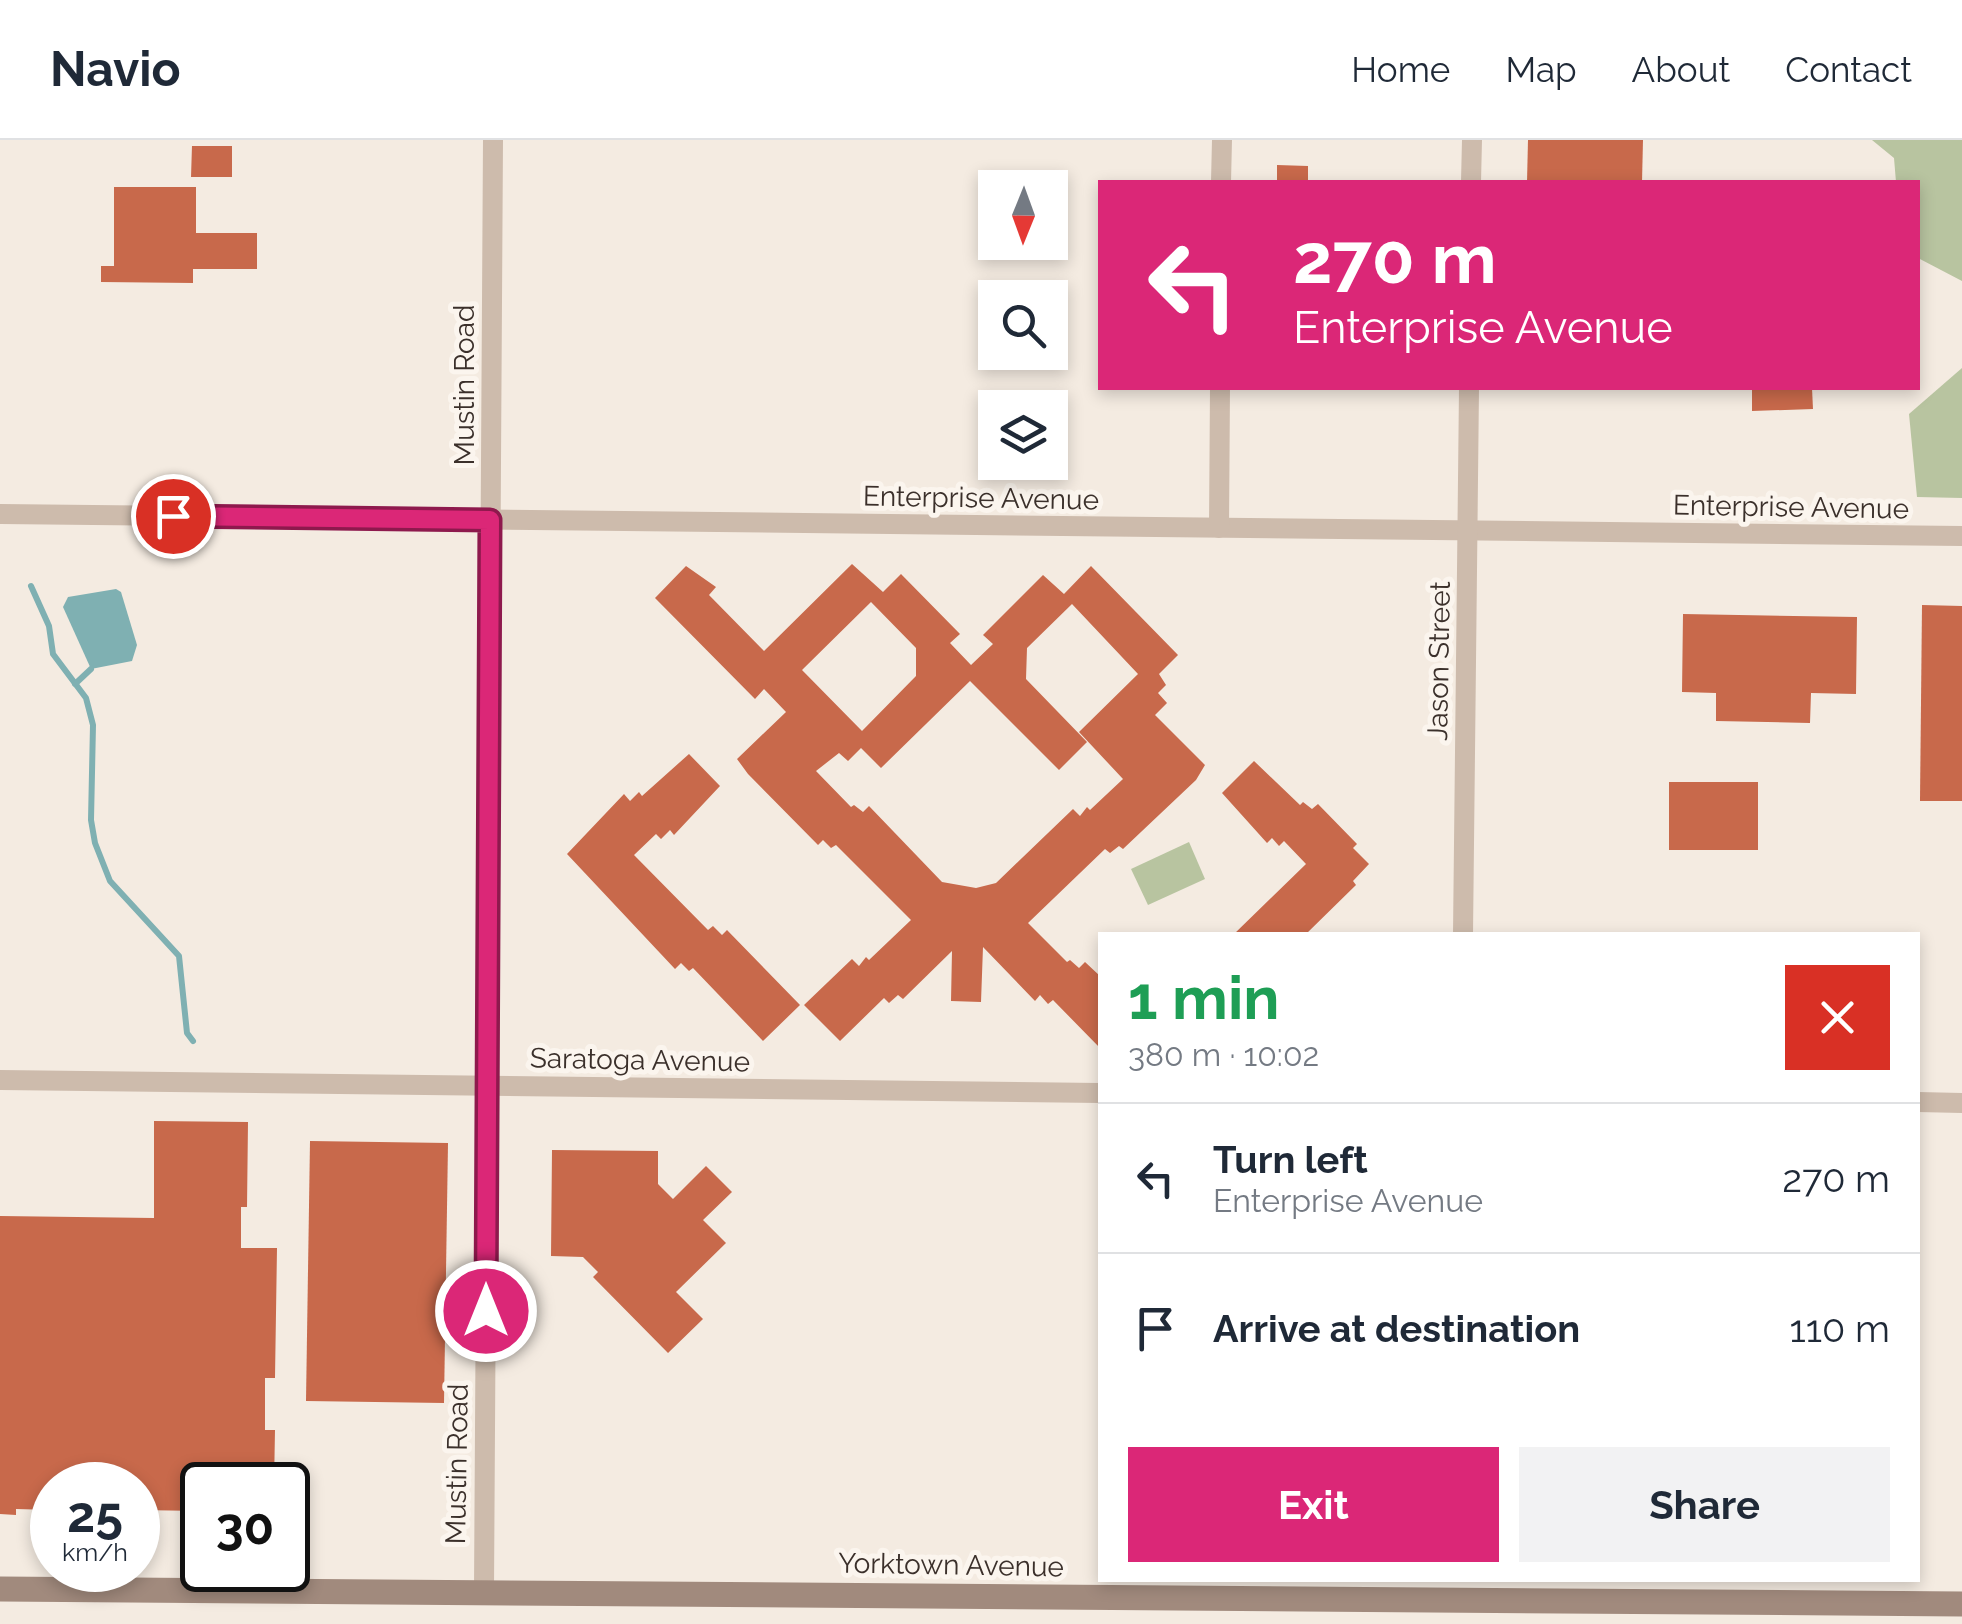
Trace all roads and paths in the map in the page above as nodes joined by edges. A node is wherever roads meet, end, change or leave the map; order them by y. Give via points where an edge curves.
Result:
1 (493, 140) edge
2 (1222, 140) edge
3 (1472, 140) edge
4 (1221, 180) edge
5 (1471, 180) edge
6 (1220, 390) edge
7 (1469, 390) edge
8 (0, 514) edge
9 (490, 520) junction
10 (1219, 528) junction
11 (1468, 531) junction
12 (1962, 536) edge
13 (1463, 932) edge
14 (0, 1080) edge
15 (485, 1086) junction
16 (1098, 1093) edge
17 (1920, 1102) edge
18 (1962, 1103) edge
19 (0, 1589) edge
20 (484, 1590) junction
21 (1457, 1590) edge
22 (1962, 1604) edge

1 - 9 street, Mustin Road
2 - 4 street
3 - 5 street
6 - 10 street
7 - 11 street, Jason Street
8 - 9 street, Enterprise Avenue
9 - 10 street, Enterprise Avenue
9 - 15 street, Mustin Road
10 - 11 street, Enterprise Avenue
11 - 12 street, Enterprise Avenue
11 - 13 street, Jason Street
14 - 15 street, Saratoga Avenue
15 - 16 street, Saratoga Avenue
15 - 20 street, Mustin Road
17 - 18 street
19 - 20 main road, Yorktown Avenue
20 - 21 main road, Yorktown Avenue
21 - 22 main road, Yorktown Avenue

